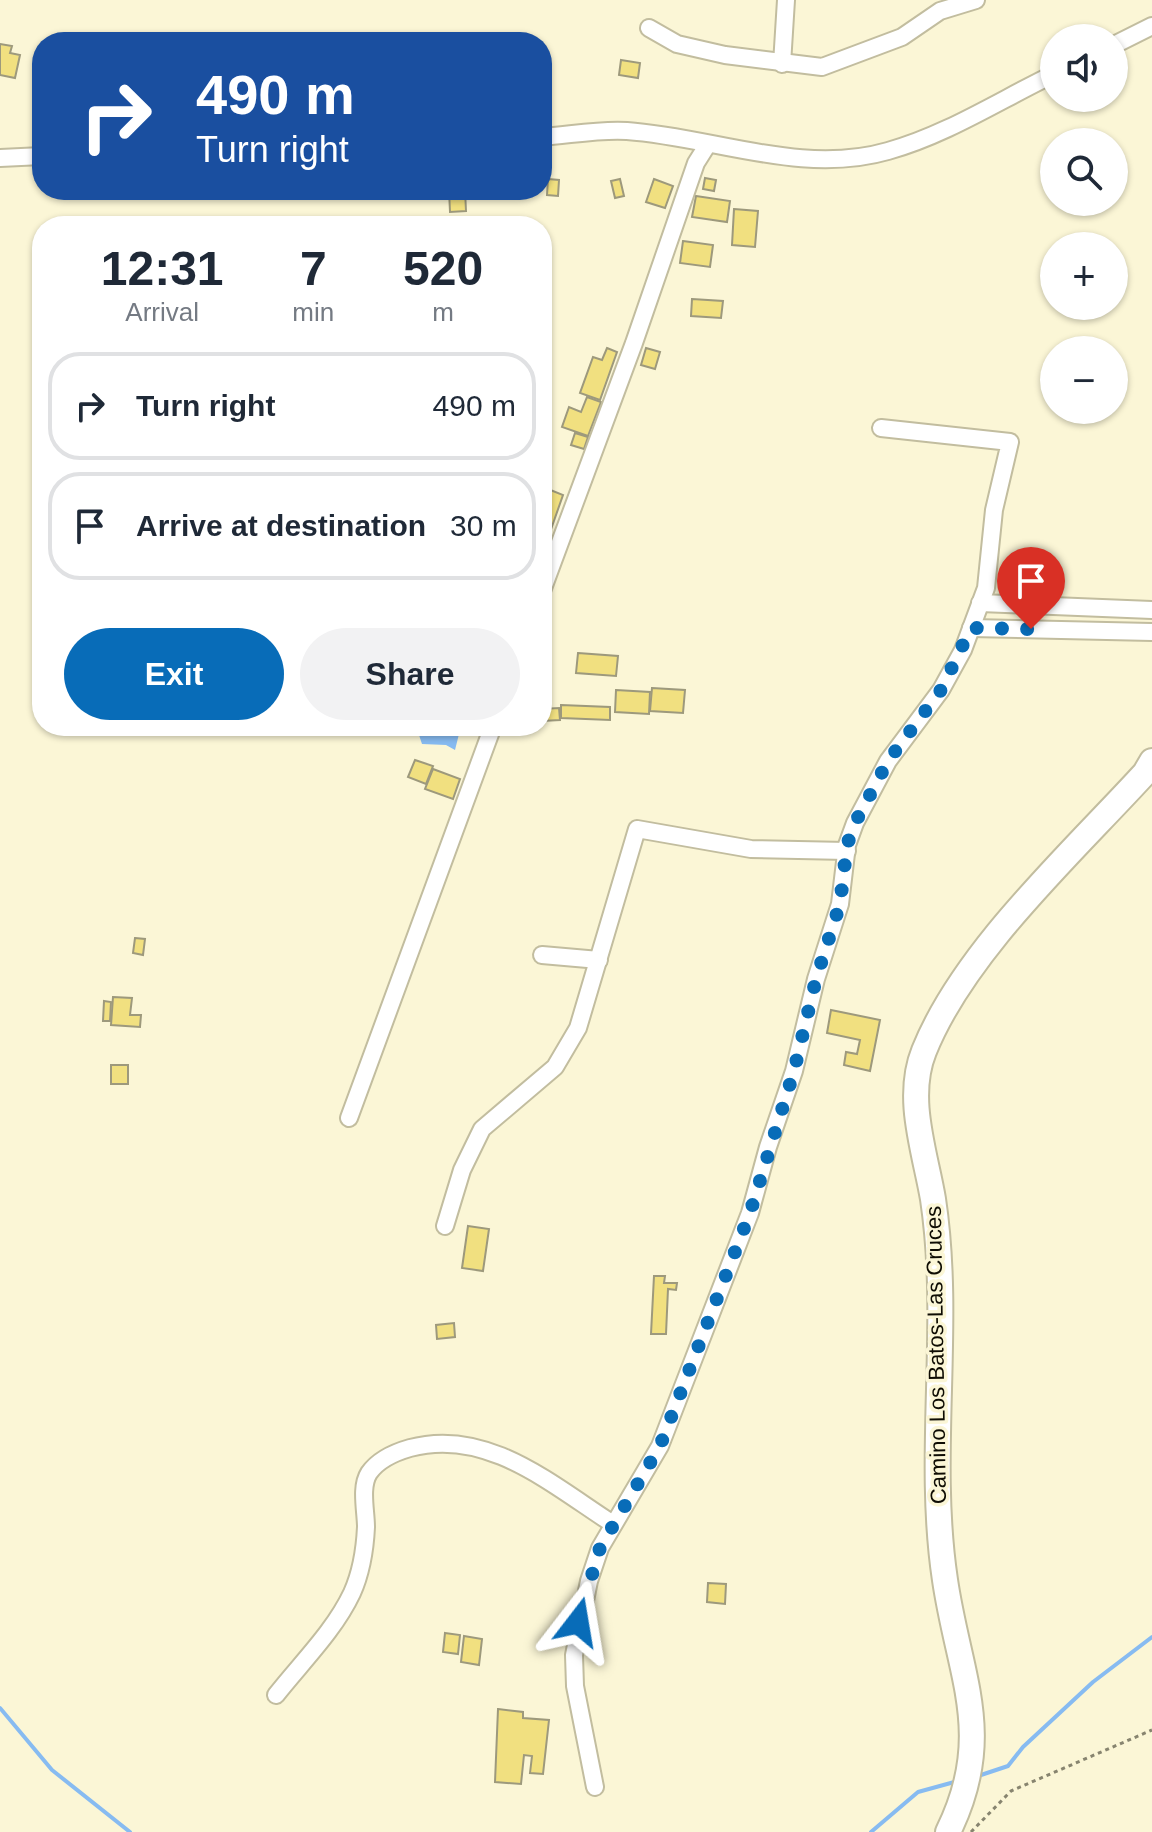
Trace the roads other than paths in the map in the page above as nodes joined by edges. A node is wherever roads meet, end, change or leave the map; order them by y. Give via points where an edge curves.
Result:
1 (786, 0) edge
2 (976, 0) edge
3 (941, 5) edge
4 (1152, 26) edge
5 (649, 28) dead end
6 (1128, 38) edge
7 (782, 64) junction
8 (1040, 81) edge
9 (552, 136) edge
10 (708, 144) junction
11 (32, 156) edge
12 (0, 158) edge
13 (881, 428) dead end
14 (552, 566) edge
15 (980, 603) junction
16 (1152, 610) edge
17 (971, 628) junction
18 (1152, 632) edge
19 (489, 736) edge
20 (1152, 761) edge
21 (847, 851) junction
22 (542, 955) dead end
23 (599, 960) junction
24 (349, 1118) dead end
25 (445, 1226) dead end
26 (613, 1524) junction
27 (276, 1695) dead end
28 (595, 1787) dead end
29 (948, 1832) edge

1 - 7 street
2 - 3 street
3 - 7 street via 902,37 857,56 822,67
4 - 6 street
5 - 7 street via 677,44
8 - 10 street via 886,152 783,156
9 - 10 street via 626,131
10 - 14 street via 696,163
11 - 12 street
13 - 15 street via 1010,442
15 - 16 street
15 - 17 street
17 - 18 street
17 - 21 street via 941,690 870,791
19 - 24 street
20 - 29 street, Camino Los Batos-Las Cruces via 980,954 922,1054 916,1094 938,1249 942,1564 974,1718 961,1805
21 - 23 street via 751,849 637,829
21 - 26 street via 840,904 750,1213 660,1446
22 - 23 street
23 - 25 street via 578,1028 555,1067 482,1129 462,1170
26 - 27 street via 542,1477 480,1446 432,1443 387,1457 369,1473 364,1486 366,1530 354,1590 338,1619
26 - 28 street via 589,1581 574,1655

